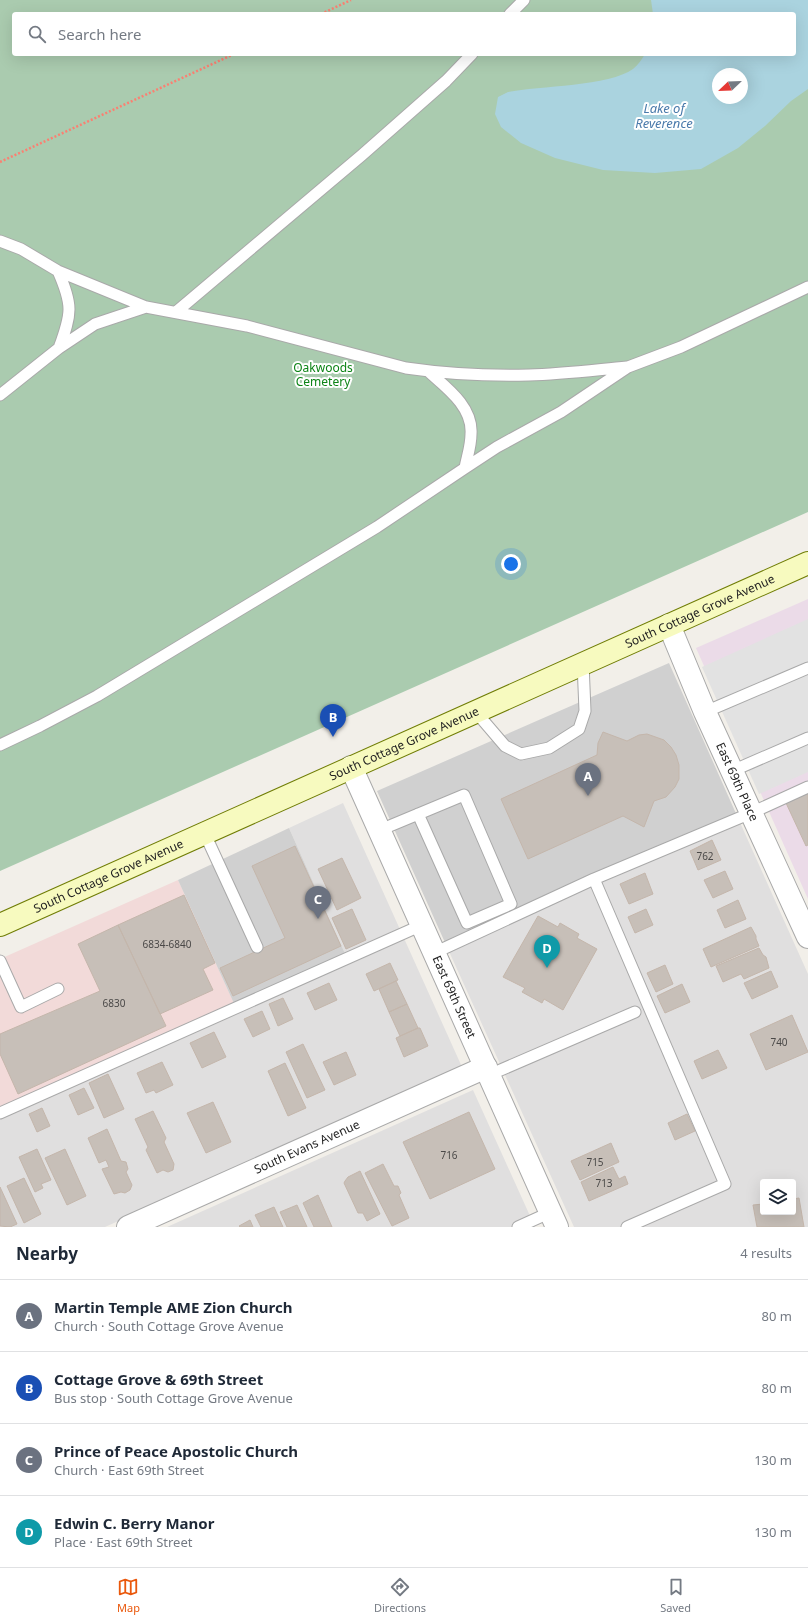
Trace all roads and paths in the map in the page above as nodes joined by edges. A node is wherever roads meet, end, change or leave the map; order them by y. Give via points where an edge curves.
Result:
1 (351, 0) edge
2 (524, 0) edge
3 (325, 12) edge
4 (512, 12) edge
5 (230, 56) edge
6 (470, 56) edge
7 (0, 162) edge
8 (0, 241) edge
9 (58, 271) junction
10 (808, 287) edge
11 (146, 307) junction
12 (176, 312) junction
13 (59, 348) junction
14 (628, 367) junction
15 (429, 372) junction
16 (0, 395) edge
17 (464, 468) junction
18 (808, 562) edge
19 (668, 625) junction
20 (583, 663) junction
21 (808, 668) edge
22 (475, 711) junction
23 (705, 712) junction
24 (808, 738) edge
25 (0, 745) edge
26 (351, 767) junction
27 (732, 771) junction
28 (808, 787) edge
29 (751, 813) junction
30 (418, 814) junction
31 (380, 830) junction
32 (204, 832) junction
33 (594, 880) junction
34 (480, 918) junction
35 (0, 925) edge
36 (422, 925) junction
37 (485, 930) junction
38 (808, 937) edge
39 (256, 947) dead end
40 (434, 953) junction
41 (0, 961) edge
42 (58, 990) dead end
43 (635, 1012) dead end
44 (488, 1071) junction
45 (0, 1113) edge
46 (554, 1220) edge
47 (128, 1227) edge
48 (518, 1227) edge
49 (627, 1227) edge

1 - 3 path
2 - 4 lane
5 - 7 path
6 - 12 lane via 446,81 362,155
8 - 9 lane via 21,249
9 - 11 lane
9 - 13 lane via 67,291 70,310
10 - 14 lane via 681,347
11 - 12 lane
11 - 13 lane via 95,324
12 - 15 lane via 247,326
13 - 16 lane
14 - 15 lane via 529,375
14 - 17 lane via 561,412
15 - 17 lane via 453,394 464,407 470,420 471,434
17 - 25 lane via 377,527 97,696
18 - 19 main road, South Cottage Grove Avenue
19 - 20 main road, South Cottage Grove Avenue
19 - 23 street, East 69th Place
20 - 22 main road, South Cottage Grove Avenue
20 - 22 lane via 585,711 579,729 549,748 521,754 505,746
21 - 23 lane
22 - 26 main road, South Cottage Grove Avenue
23 - 27 street, East 69th Place
24 - 27 lane
26 - 31 street, East 69th Street
26 - 32 main road, South Cottage Grove Avenue
27 - 29 street, East 69th Place
28 - 29 lane
29 - 33 lane
29 - 38 street, East 69th Place
30 - 31 lane
30 - 34 lane via 467,923
30 - 34 lane via 464,795 511,904
31 - 36 street, East 69th Street
32 - 35 main road, South Cottage Grove Avenue
32 - 39 lane
33 - 37 lane
33 - 49 lane via 725,1184
34 - 37 lane
36 - 40 street, East 69th Street
36 - 45 lane
37 - 40 lane
40 - 44 street, East 69th Street
41 - 42 lane via 21,1007
43 - 44 lane
44 - 46 street, East 69th Street
44 - 47 street, South Evans Avenue
46 - 48 lane

